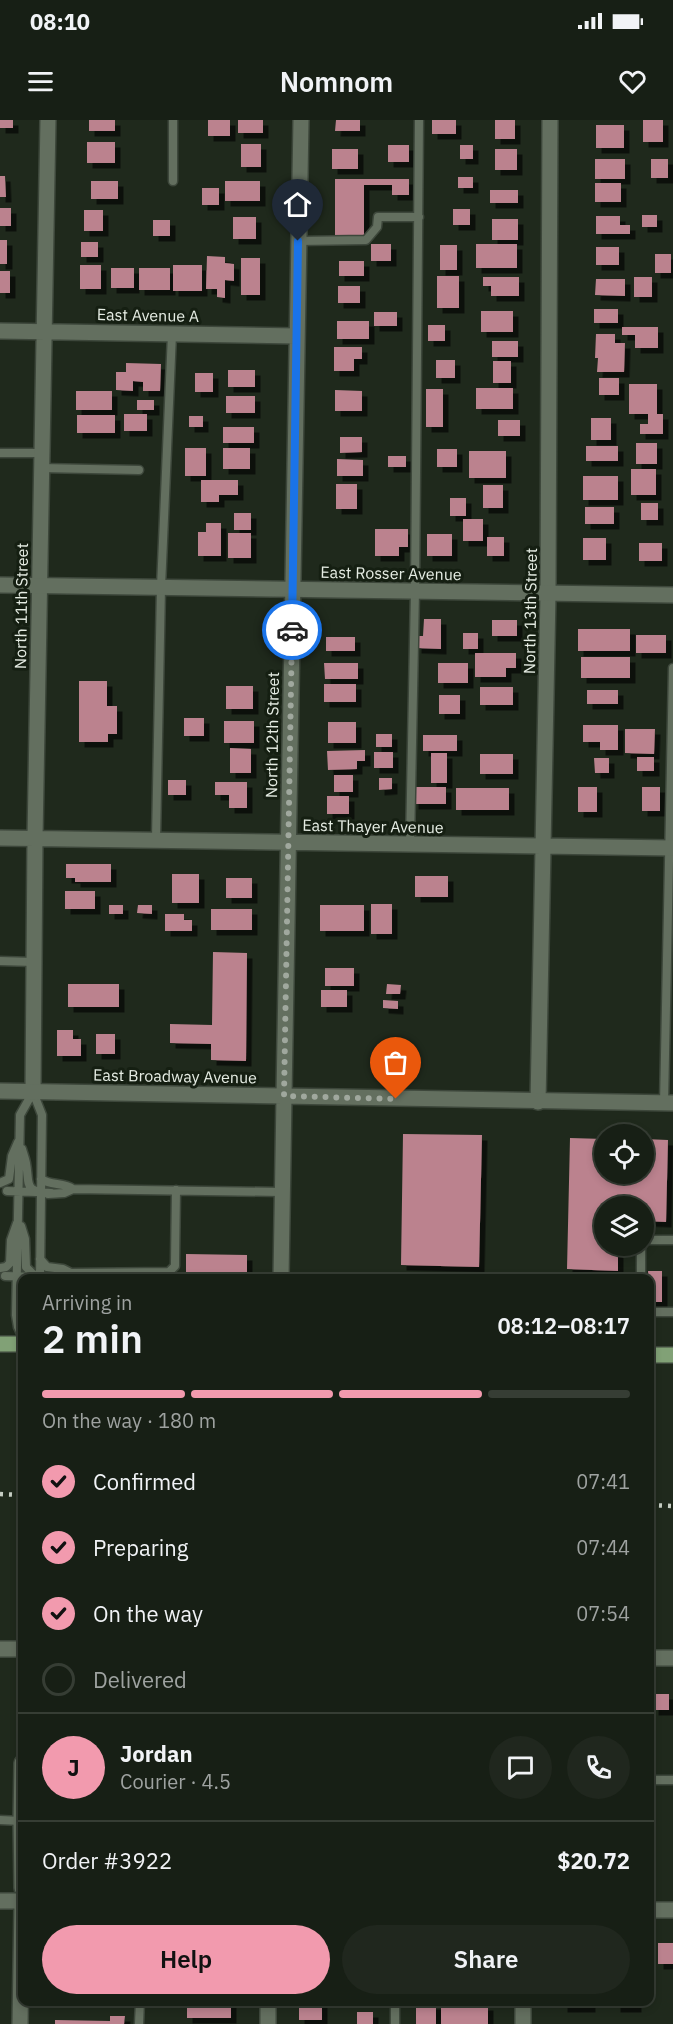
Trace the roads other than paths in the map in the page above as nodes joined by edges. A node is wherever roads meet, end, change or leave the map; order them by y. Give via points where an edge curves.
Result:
1 (48, 120) edge
2 (173, 120) edge
3 (301, 120) edge
4 (419, 120) edge
5 (550, 120) edge
6 (173, 181) dead end
7 (419, 217) junction
8 (298, 241) junction
9 (0, 331) edge
10 (43, 332) junction
11 (172, 334) junction
12 (296, 336) junction
13 (0, 453) edge
14 (41, 460) junction
15 (139, 470) dead end
16 (0, 585) edge
17 (39, 585) junction
18 (161, 587) junction
19 (293, 589) junction
20 (415, 591) junction
21 (548, 594) junction
22 (673, 595) edge
23 (673, 668) edge
24 (672, 775) edge
25 (0, 838) edge
26 (35, 838) junction
27 (156, 839) junction
28 (288, 843) junction
29 (410, 844) junction
30 (544, 846) junction
31 (671, 848) edge
32 (0, 961) edge
33 (34, 962) junction
34 (0, 1091) edge
35 (33, 1092) junction
36 (284, 1096) junction
37 (538, 1101) junction
38 (669, 1103) edge
39 (20, 1136) junction
40 (0, 1183) edge
41 (29, 1186) junction
42 (52, 1188) junction
43 (41, 1189) junction
44 (176, 1190) junction
45 (3, 1191) edge
46 (281, 1192) junction
47 (19, 1196) junction
48 (18, 1220) junction
49 (654, 1240) edge
50 (673, 1240) edge
51 (641, 1256) edge
52 (29, 1271) junction
53 (40, 1271) edge
54 (2, 1274) edge
55 (23, 1274) edge
56 (50, 1274) edge
57 (71, 1274) edge
58 (166, 1274) edge
59 (166, 1274) edge
60 (281, 1274) edge
61 (640, 1274) edge
62 (17, 1277) junction
63 (17, 1287) junction
64 (654, 1312) edge
65 (673, 1312) edge
66 (18, 1327) edge
67 (0, 1344) edge
68 (18, 1344) edge
69 (654, 1355) edge
70 (673, 1355) edge
71 (0, 1649) edge
72 (18, 1649) edge
73 (654, 1658) edge
74 (673, 1658) edge
75 (654, 1780) edge
76 (673, 1780) edge
77 (0, 1820) edge
78 (18, 1821) edge
79 (0, 1900) edge
80 (18, 1902) edge
81 (654, 1910) edge
82 (673, 1910) edge
83 (20, 2006) edge
84 (140, 2006) edge
85 (268, 2006) edge
86 (395, 2006) edge
87 (523, 2006) edge
88 (20, 2024) edge
89 (139, 2024) edge
90 (268, 2024) edge
91 (395, 2024) edge
92 (523, 2024) edge

1 - 10 street, North 11th Street
2 - 6 lane
3 - 8 street, North 12th Street
4 - 7 lane
5 - 21 street, North 13th Street
7 - 8 lane via 378,217 377,227 366,240
7 - 20 lane
8 - 12 street, North 12th Street
9 - 10 street, East Avenue A
10 - 11 street, East Avenue A
10 - 14 street, North 11th Street
11 - 12 street, East Avenue A
11 - 18 lane
12 - 19 street, North 12th Street
13 - 14 lane
14 - 15 lane
14 - 17 street, North 11th Street
16 - 17 street, East Rosser Avenue
17 - 18 street, East Rosser Avenue
17 - 26 street, North 11th Street
18 - 19 street, East Rosser Avenue
18 - 27 lane
19 - 20 street, East Rosser Avenue
19 - 28 street, North 12th Street
20 - 21 street, East Rosser Avenue
20 - 29 lane
21 - 22 street, East Rosser Avenue
21 - 30 street, North 13th Street
23 - 24 lane
24 - 31 lane
25 - 26 street, East Thayer Avenue
26 - 27 street, East Thayer Avenue
26 - 33 street, North 11th Street
27 - 28 street, East Thayer Avenue
28 - 29 street, East Thayer Avenue
28 - 36 street, North 12th Street
29 - 30 street, East Thayer Avenue
30 - 31 street, East Thayer Avenue
30 - 37 street, North 13th Street
31 - 38 lane
32 - 33 lane
33 - 35 street, North 11th Street
34 - 35 street, East Broadway Avenue
35 - 36 street, East Broadway Avenue
35 - 39 lane via 20,1115
35 - 43 lane via 42,1115
36 - 37 street, East Broadway Avenue
36 - 46 street, North 12th Street
37 - 38 street, East Broadway Avenue
39 - 40 lane via 9,1179
39 - 41 lane
39 - 47 lane
41 - 43 lane
41 - 47 lane
42 - 43 lane
42 - 43 lane
42 - 44 lane via 64,1185 73,1189
43 - 47 lane
43 - 53 lane
44 - 46 lane
44 - 58 lane via 175,1266
45 - 47 lane
46 - 60 street, North 12th Street
47 - 48 lane
48 - 52 lane
48 - 54 lane via 11,1240 10,1263
48 - 62 lane
49 - 50 lane
51 - 61 lane
52 - 53 lane
52 - 55 lane
53 - 56 lane via 46,1267
54 - 62 lane
54 - 63 lane
57 - 59 lane
62 - 63 lane
63 - 66 lane
64 - 65 lane
67 - 68 main road
69 - 70 main road
71 - 72 street
73 - 74 street
75 - 76 lane
77 - 78 lane
79 - 80 street
81 - 82 street
83 - 88 street
84 - 89 lane
85 - 90 street
86 - 91 lane
87 - 92 street

